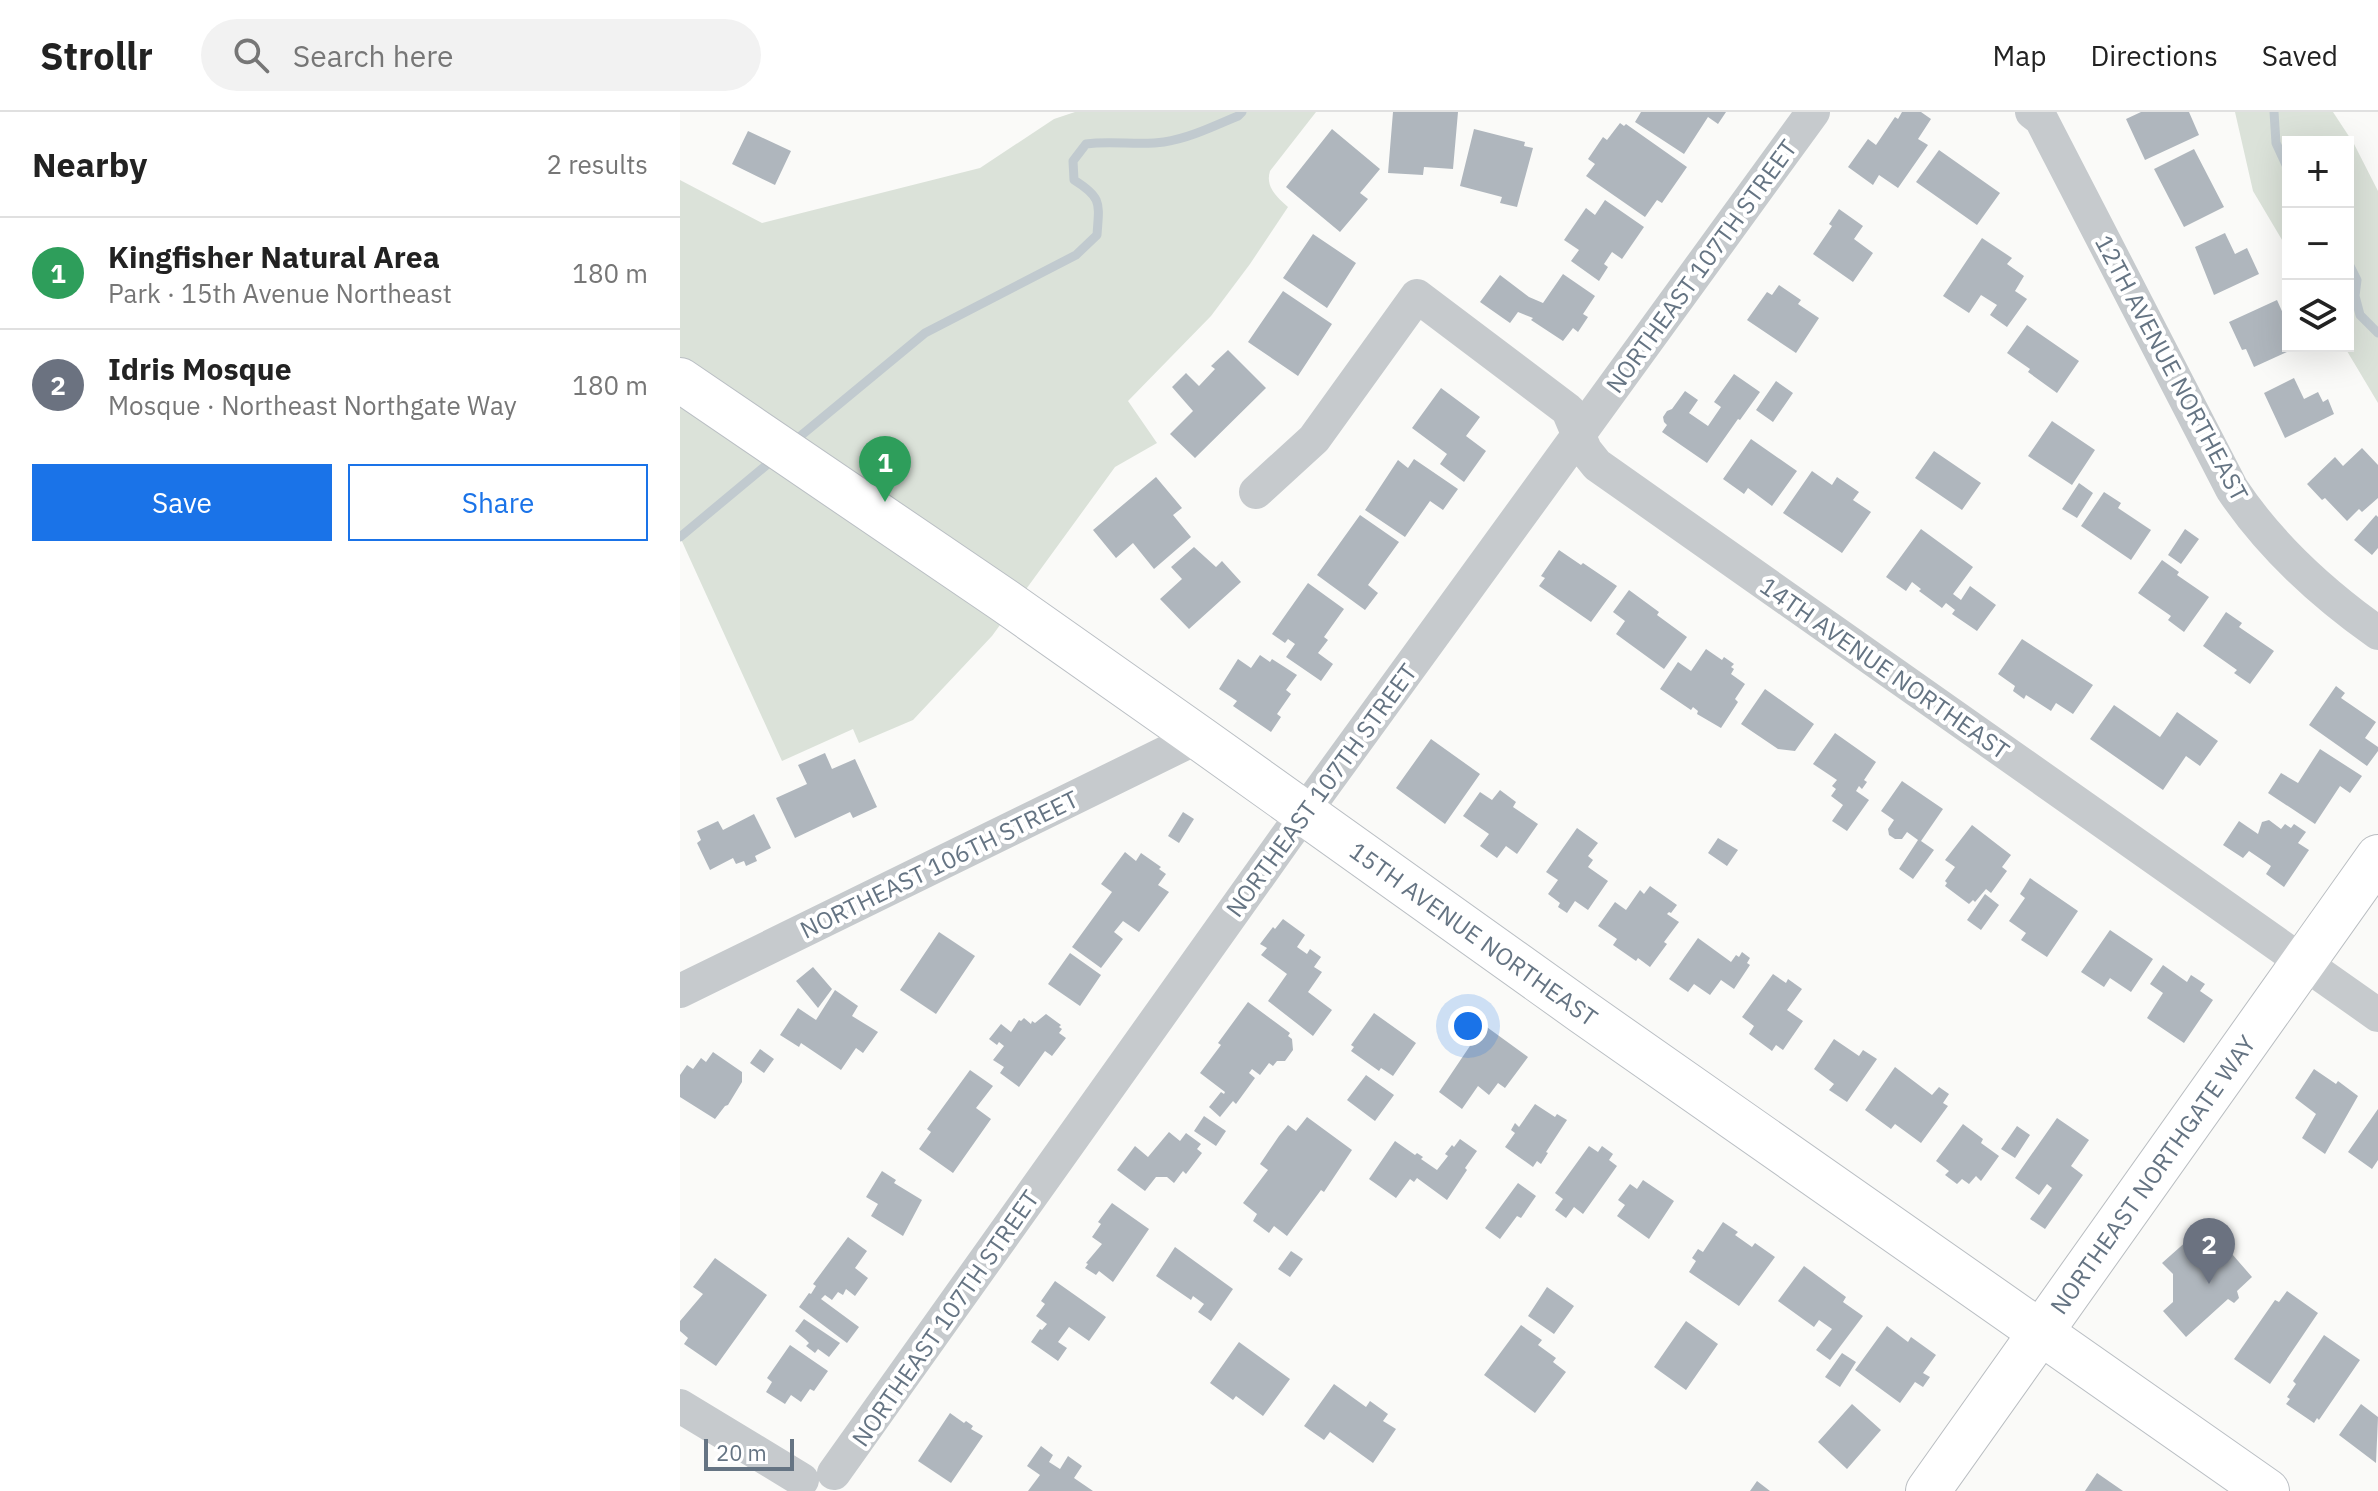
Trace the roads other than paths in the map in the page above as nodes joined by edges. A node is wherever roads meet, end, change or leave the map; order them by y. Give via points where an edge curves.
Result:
1 (1813, 112) edge
2 (2040, 114) edge
3 (680, 380) edge
4 (1578, 434) junction
5 (1256, 492) dead end
6 (2378, 633) edge
7 (1198, 737) junction
8 (1303, 813) junction
9 (2378, 857) edge
10 (2303, 963) junction
11 (680, 991) edge
12 (2378, 1015) edge
13 (2041, 1333) junction
14 (680, 1406) edge
15 (820, 1484) edge
16 (1928, 1491) edge
17 (2267, 1491) edge

1 - 4 street, NORTHEAST 107TH STREET
2 - 6 street, 12TH AVENUE NORTHEAST via 2238,498 2280,550
3 - 7 street, 15TH AVENUE NORTHEAST
4 - 5 street, 14TH AVENUE NORTHEAST via 1568,410 1417,296 1314,439
4 - 8 street, NORTHEAST 107TH STREET
4 - 10 street, 14TH AVENUE NORTHEAST via 1597,465 1619,482
7 - 8 street, 15TH AVENUE NORTHEAST
7 - 11 street, NORTHEAST 106TH STREET
8 - 13 street, 15TH AVENUE NORTHEAST
8 - 15 street, NORTHEAST 107TH STREET
9 - 10 street, NORTHEAST NORTHGATE WAY
10 - 12 street, 14TH AVENUE NORTHEAST
10 - 13 street, NORTHEAST NORTHGATE WAY
13 - 16 street, NORTHEAST NORTHGATE WAY
13 - 17 street, 15TH AVENUE NORTHEAST
14 - 15 street

